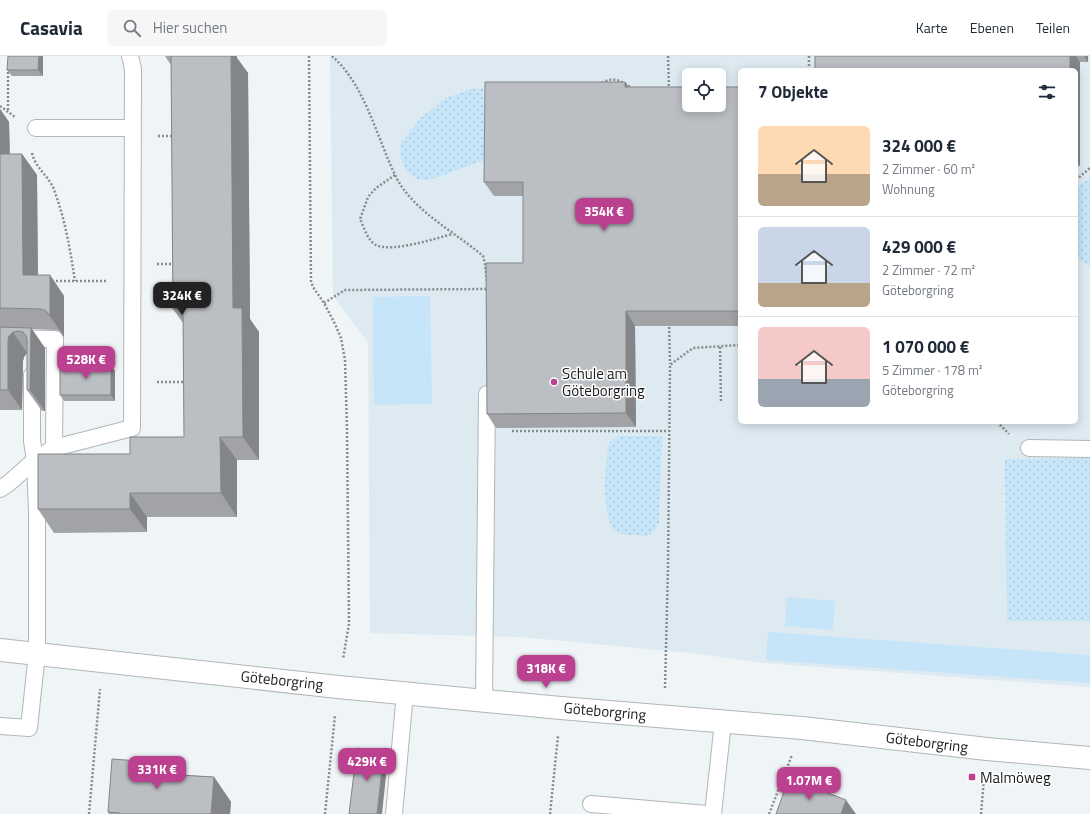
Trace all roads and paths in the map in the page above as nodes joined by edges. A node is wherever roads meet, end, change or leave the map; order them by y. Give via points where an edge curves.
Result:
1 (130, 56) edge
2 (309, 56) edge
3 (332, 56) edge
4 (668, 56) edge
5 (809, 56) edge
6 (8, 64) edge
7 (810, 68) edge
8 (598, 86) edge
9 (636, 93) edge
10 (669, 94) edge
11 (0, 106) edge
12 (8, 111) junction
13 (16, 117) dead end
14 (36, 128) dead end
15 (132, 128) junction
16 (30, 148) dead end
17 (1090, 168) edge
18 (396, 175) junction
19 (1078, 178) edge
20 (454, 234) junction
21 (132, 264) junction
22 (175, 264) edge
23 (45, 281) edge
24 (75, 281) junction
25 (132, 281) junction
26 (324, 304) junction
27 (669, 322) edge
28 (0, 338) edge
29 (738, 345) edge
30 (720, 347) junction
31 (32, 361) edge
32 (670, 365) junction
33 (487, 376) edge
34 (132, 382) junction
35 (192, 382) edge
36 (721, 402) dead end
37 (487, 431) junction
38 (669, 431) junction
39 (54, 448) junction
40 (1029, 448) dead end
41 (1090, 449) edge
42 (35, 460) junction
43 (0, 489) edge
44 (0, 650) edge
45 (37, 653) junction
46 (103, 660) junction
47 (338, 687) junction
48 (405, 693) junction
49 (484, 700) junction
50 (561, 708) junction
51 (664, 716) junction
52 (723, 722) junction
53 (0, 726) edge
54 (802, 728) junction
55 (987, 749) junction
56 (1090, 758) edge
57 (591, 804) dead end
58 (89, 814) edge
59 (325, 814) edge
60 (394, 814) edge
61 (550, 814) edge
62 (707, 814) edge
63 (713, 814) edge
64 (769, 814) edge
65 (981, 814) edge

1 - 15 lane via 133,69
2 - 26 path via 311,281
3 - 18 path via 359,92
4 - 10 path
5 - 7 path
6 - 12 path
8 - 9 path via 608,80 618,80 625,82
11 - 12 path
12 - 13 path
14 - 15 lane
15 - 21 lane
16 - 24 path via 34,161 52,185 63,214
17 - 19 path
18 - 20 path via 410,198
18 - 20 path via 376,188 368,197 360,219 367,235 376,245 390,248
20 - 26 path via 483,256 487,289 345,290
21 - 22 path
21 - 25 lane
23 - 24 path
24 - 25 path
25 - 34 lane
26 - 47 path via 341,338 345,360 348,437 349,624
27 - 32 path
28 - 39 lane via 55,338
29 - 30 path
30 - 32 path via 693,348
30 - 36 path
31 - 42 lane via 32,441
32 - 38 path
33 - 37 lane
34 - 35 path
34 - 39 lane via 132,428
37 - 38 path
37 - 49 lane
38 - 51 path
39 - 42 lane
40 - 41 lane
42 - 43 lane
42 - 45 lane via 38,512
44 - 45 street, Göteborgring
45 - 46 street, Göteborgring
45 - 53 lane via 29,728
46 - 47 street, Göteborgring
46 - 58 path
47 - 48 street, Göteborgring
47 - 59 path
48 - 49 street, Göteborgring
48 - 60 lane
49 - 50 street, Göteborgring
50 - 51 street, Göteborgring
50 - 61 path
51 - 52 street, Göteborgring
52 - 54 street, Göteborgring
52 - 63 lane
54 - 55 street, Göteborgring
54 - 64 path
55 - 56 street, Göteborgring
55 - 65 path
57 - 62 lane

